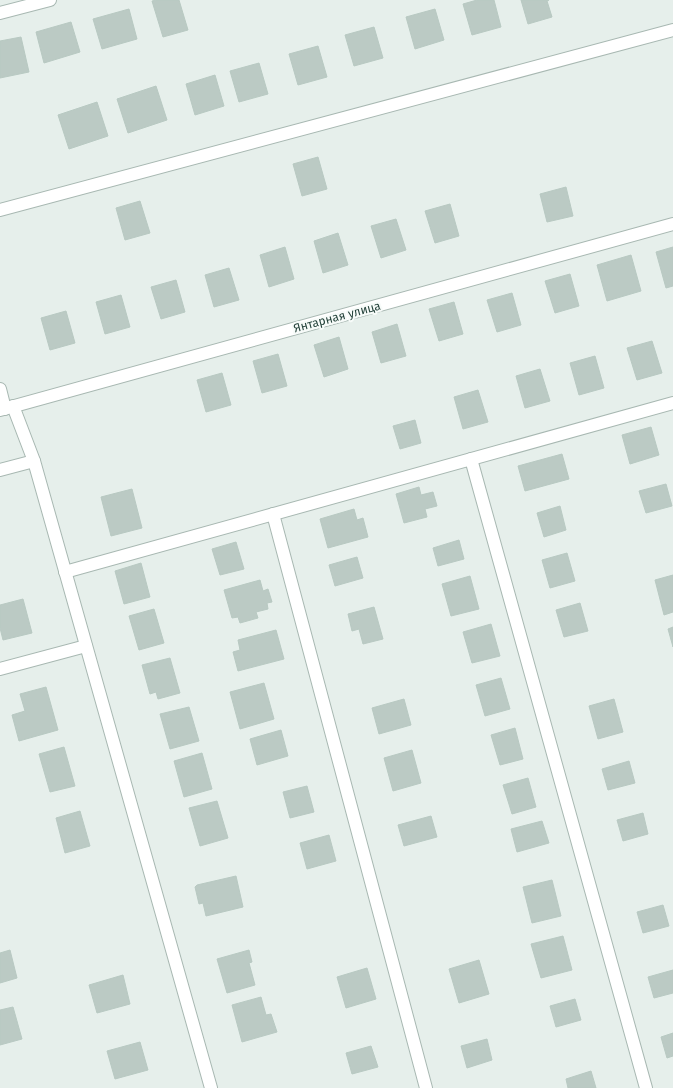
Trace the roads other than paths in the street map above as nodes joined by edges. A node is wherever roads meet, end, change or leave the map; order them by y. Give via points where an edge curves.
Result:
1 (50, 0) edge
2 (0, 13) edge
3 (673, 30) edge
4 (0, 210) edge
5 (673, 224) edge
6 (0, 390) edge
7 (673, 404) edge
8 (6, 408) edge
9 (471, 459) junction
10 (34, 461) junction
11 (0, 470) edge
12 (272, 514) junction
13 (65, 572) junction
14 (86, 646) junction
15 (0, 670) edge
16 (209, 1088) edge
17 (426, 1088) edge
18 (646, 1088) edge

1 - 2 street
3 - 4 street
5 - 8 street, Янтарная улица
6 - 8 street
7 - 9 street
8 - 10 street
9 - 12 street
9 - 18 street
10 - 11 street
10 - 13 street
12 - 13 street
12 - 17 street
13 - 14 street
14 - 15 street
14 - 16 street

